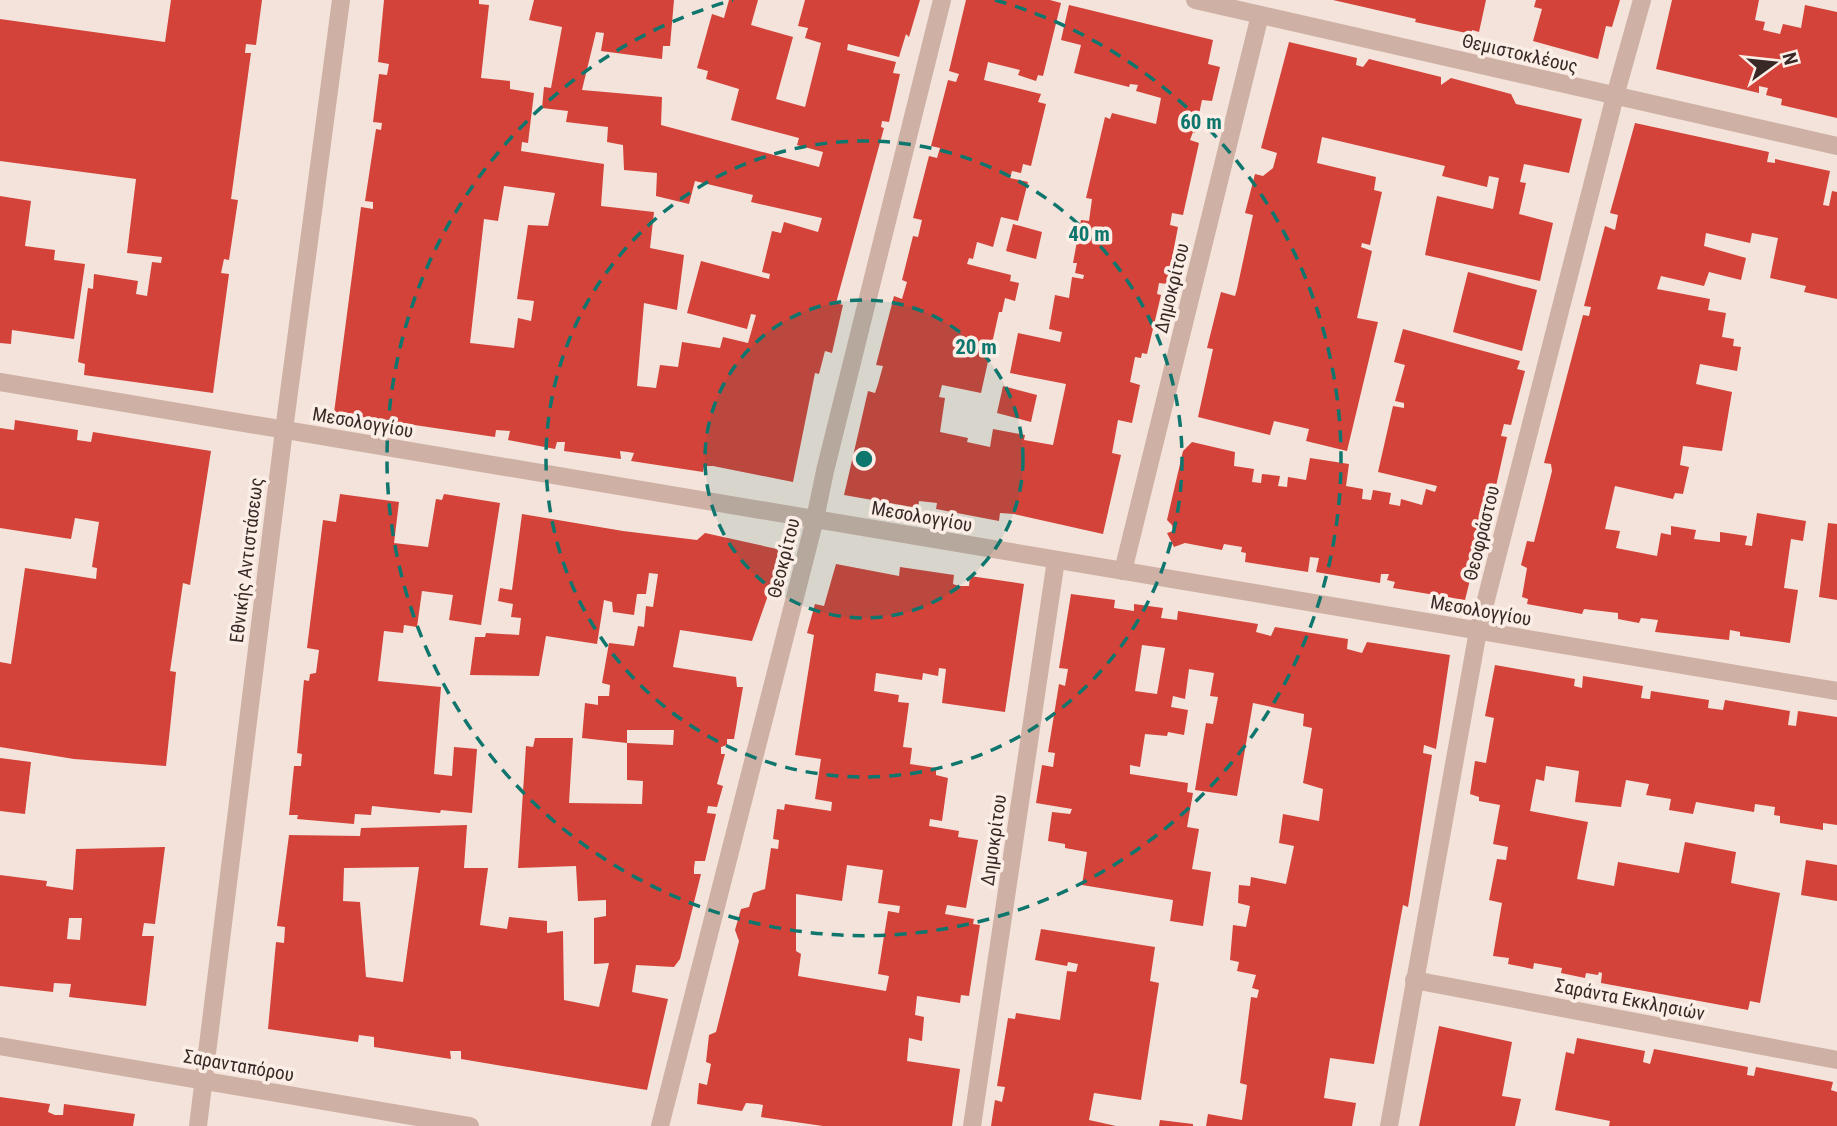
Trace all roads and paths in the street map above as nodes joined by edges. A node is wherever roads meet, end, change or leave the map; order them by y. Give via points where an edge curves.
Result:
1 (341, 0) edge
2 (942, 0) edge
3 (1195, 0) edge
4 (1642, 0) edge
5 (1260, 15) junction
6 (1615, 96) junction
7 (1837, 146) edge
8 (0, 382) edge
9 (284, 430) junction
10 (815, 519) junction
11 (1056, 560) junction
12 (1123, 571) junction
13 (1478, 631) junction
14 (1837, 691) edge
15 (1414, 980) junction
16 (0, 1046) edge
17 (1837, 1060) edge
18 (202, 1080) junction
19 (198, 1126) edge
20 (470, 1126) edge
21 (660, 1126) edge
22 (972, 1126) edge
23 (1389, 1126) edge

1 - 9 street, Εθνικής Αντιστάσεως
2 - 10 street, Θεοκρίτου
3 - 5 street, Θεμιστοκλέους
4 - 6 street, Θεοφράστου
5 - 6 street, Θεμιστοκλέους
5 - 12 street, Δημοκρίτου
6 - 7 street, Θεμιστοκλέους
6 - 13 street, Θεοφράστου
8 - 9 street, Μεσολογγίου
9 - 10 street, Μεσολογγίου
9 - 18 street, Εθνικής Αντιστάσεως
10 - 11 street, Μεσολογγίου
10 - 21 street, Θεοκρίτου
11 - 12 street, Μεσολογγίου
11 - 22 street, Δημοκρίτου
12 - 13 street, Μεσολογγίου
13 - 14 street, Μεσολογγίου
13 - 15 street, Θεοφράστου
15 - 17 street, Σαράντα Εκκλησιών
15 - 23 street, Θεοφράστου
16 - 18 street, Σαρανταπόρου
18 - 19 street, Εθνικής Αντιστάσεως
18 - 20 street, Σαρανταπόρου

